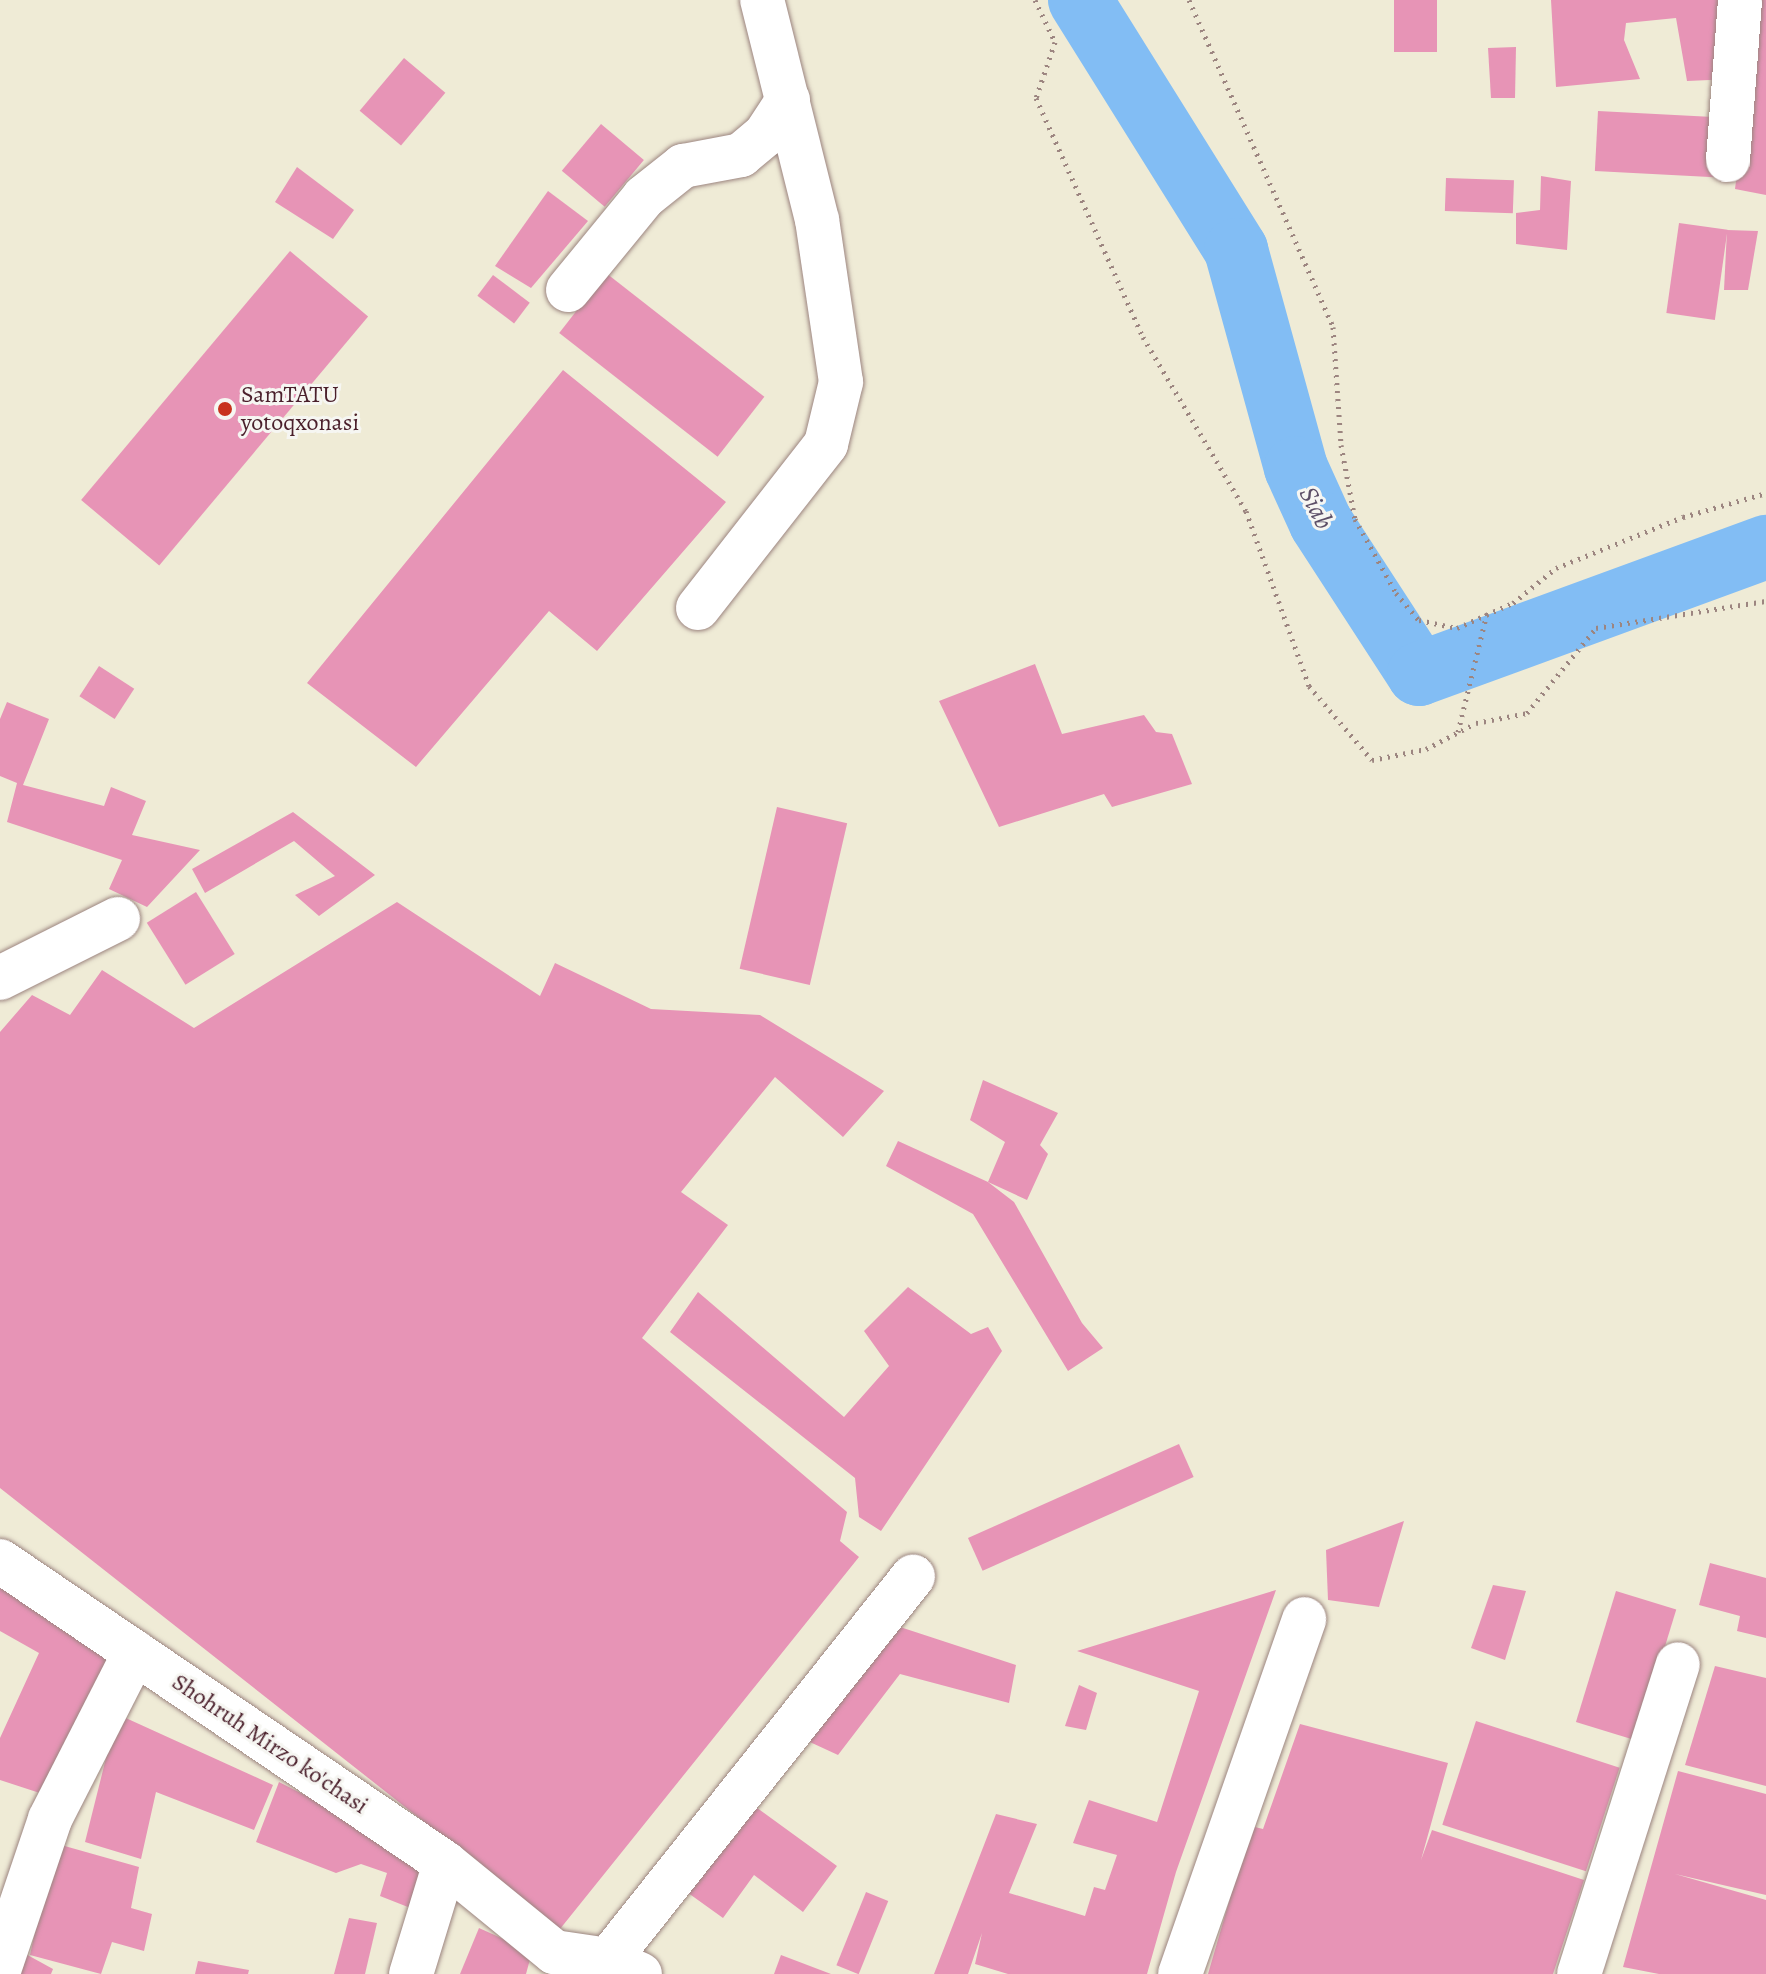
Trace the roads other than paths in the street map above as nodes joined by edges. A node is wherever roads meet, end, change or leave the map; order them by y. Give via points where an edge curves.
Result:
1 (762, 0) edge
2 (1740, 0) edge
3 (788, 100) junction
4 (1728, 160) dead end
5 (568, 290) dead end
6 (698, 608) dead end
7 (118, 919) dead end
8 (0, 978) edge
9 (0, 1561) edge
10 (913, 1577) dead end
11 (1304, 1619) dead end
12 (135, 1652) junction
13 (1678, 1664) dead end
14 (445, 1863) junction
15 (0, 1967) edge
16 (624, 1967) edge
17 (411, 1974) edge
18 (1180, 1974) edge
19 (1579, 1974) edge

1 - 3 street
2 - 4 street
3 - 5 street via 765,135 741,155 683,166 644,197
3 - 6 street via 817,220 841,382 826,444
7 - 8 street
9 - 12 street, Shohruh Mirzo ko'chasi
10 - 16 street
11 - 18 street
12 - 14 street, Shohruh Mirzo ko'chasi
12 - 15 street via 50,1819
13 - 19 street
14 - 16 street, Shohruh Mirzo ko'chasi via 554,1952
14 - 17 street

